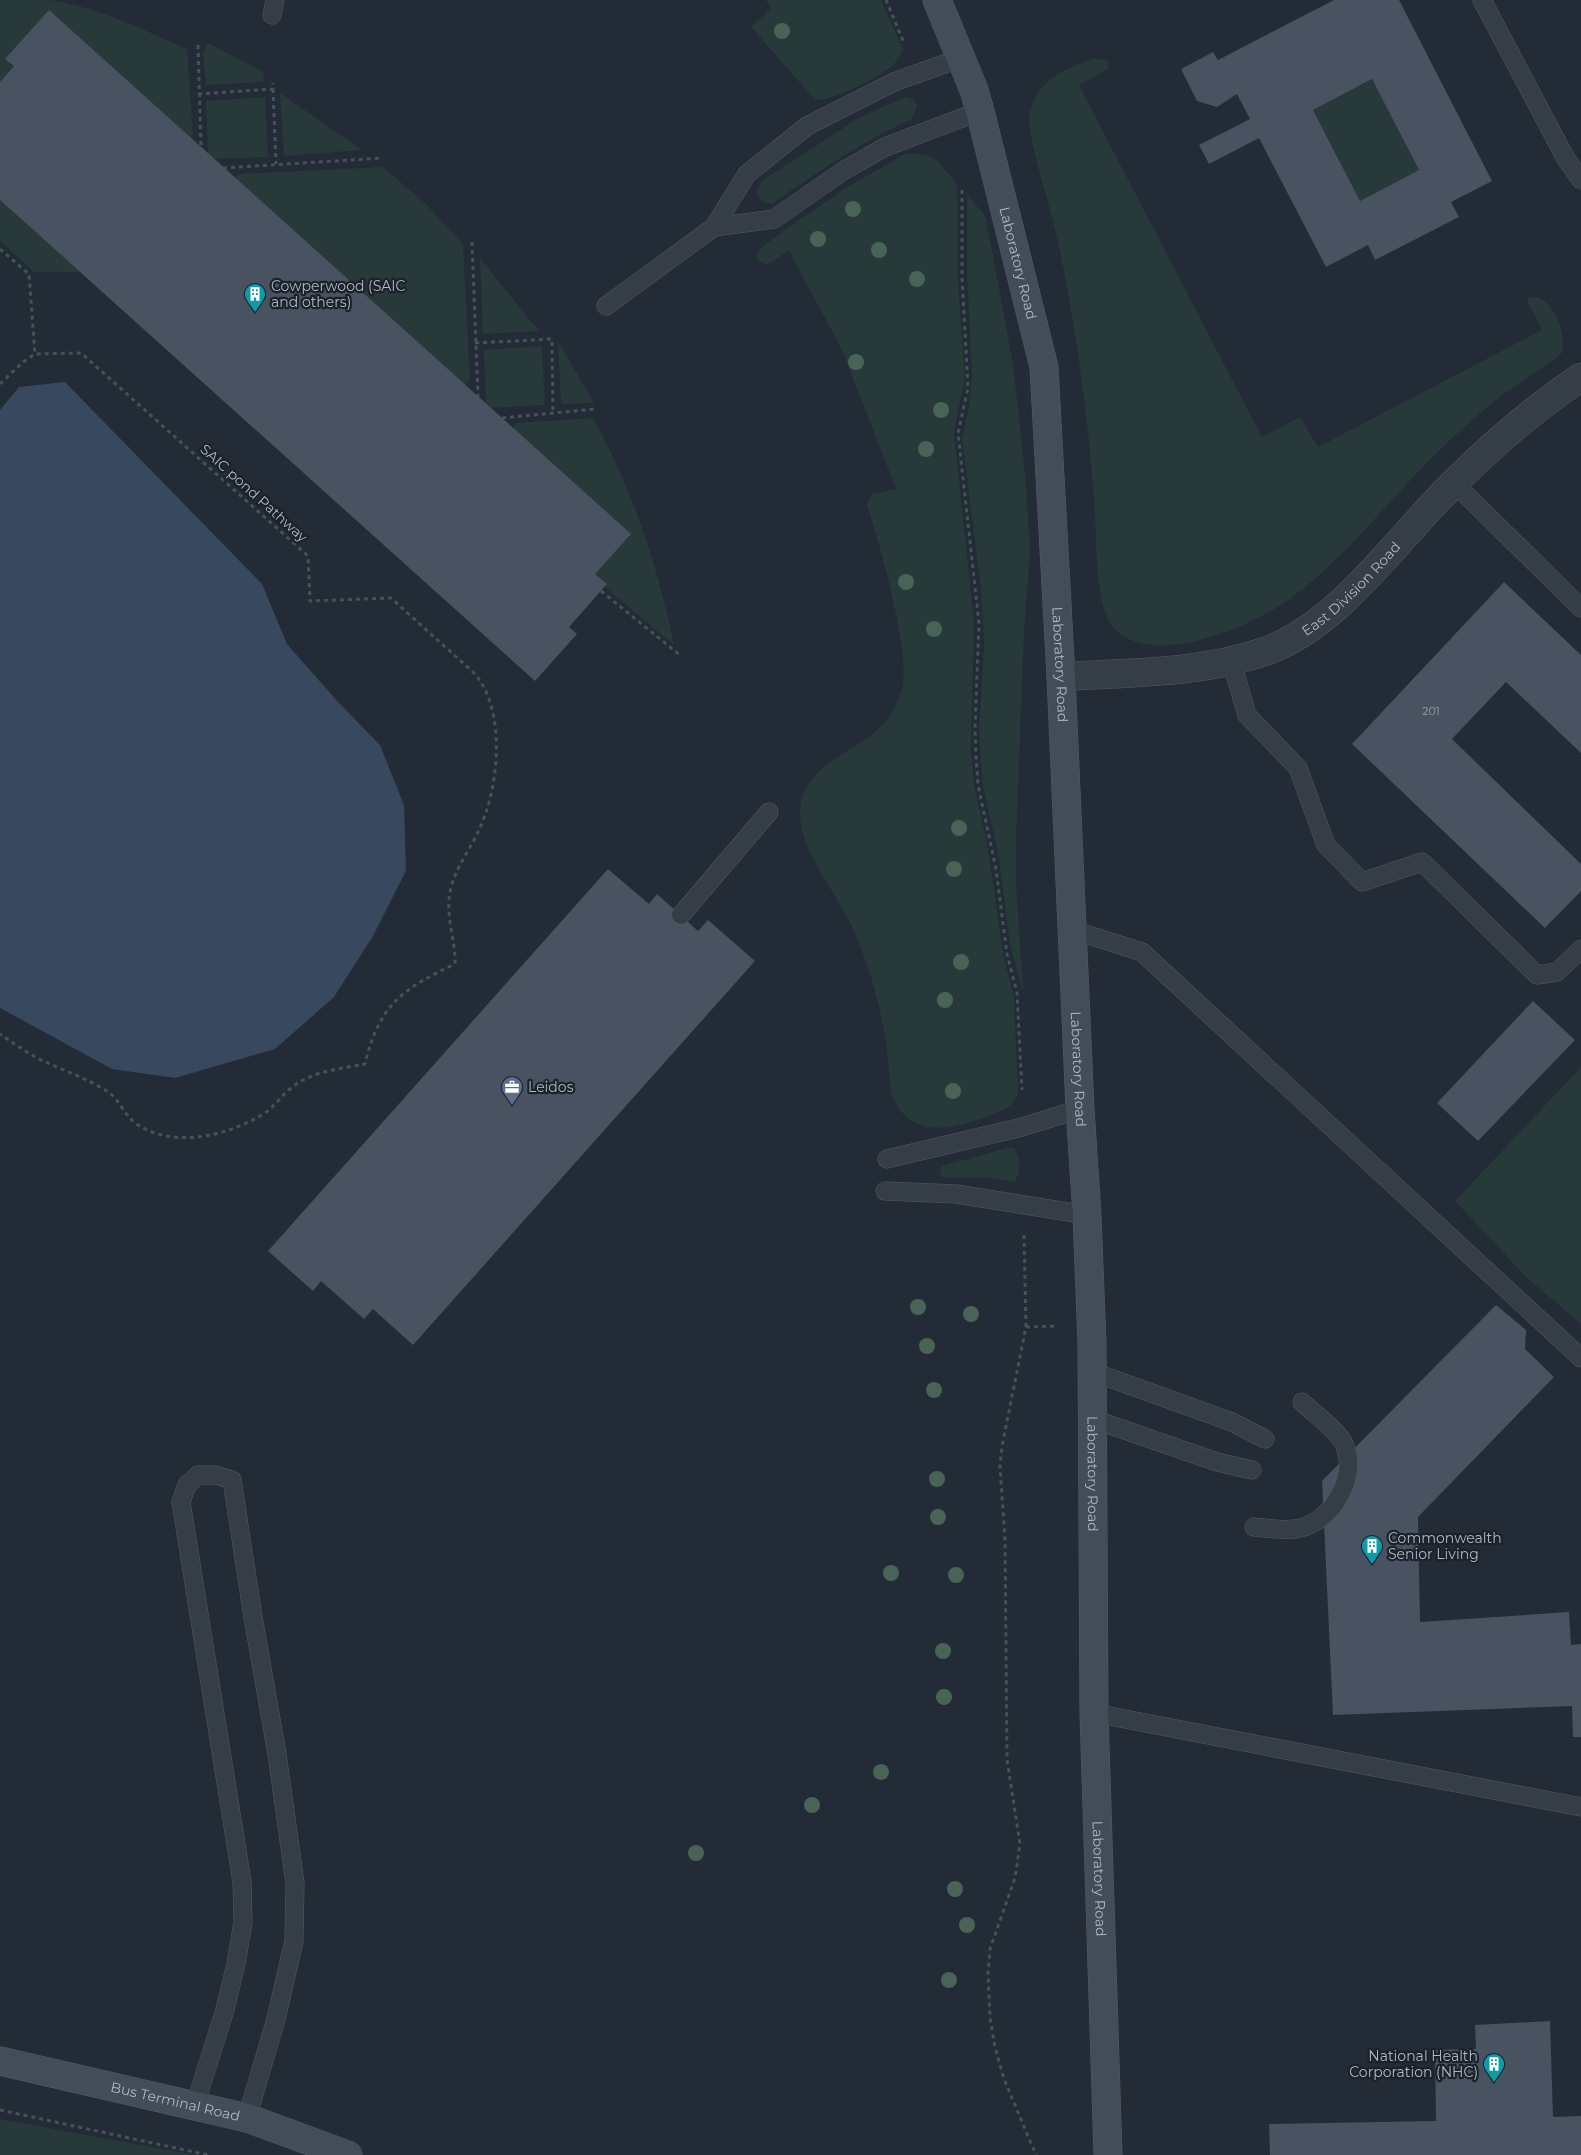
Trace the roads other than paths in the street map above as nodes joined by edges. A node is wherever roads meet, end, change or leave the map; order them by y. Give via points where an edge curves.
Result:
1 (936, 0) edge
2 (1482, 0) edge
3 (961, 58) junction
4 (980, 111) junction
5 (1581, 180) edge
6 (714, 227) junction
7 (606, 306) dead end
8 (1581, 376) edge
9 (1454, 483) junction
10 (1581, 608) edge
11 (1231, 660) junction
12 (1062, 677) junction
13 (769, 812) dead end
14 (681, 916) dead end
15 (1073, 930) junction
16 (1581, 949) edge
17 (1080, 1110) junction
18 (887, 1159) dead end
19 (885, 1191) dead end
20 (1087, 1215) junction
21 (1581, 1358) edge
22 (1093, 1372) junction
23 (1302, 1402) dead end
24 (1093, 1419) junction
25 (1264, 1439) dead end
26 (1252, 1470) dead end
27 (1254, 1527) dead end
28 (1094, 1713) junction
29 (1581, 1807) edge
30 (0, 2061) edge
31 (195, 2105) junction
32 (247, 2118) junction
33 (348, 2155) edge
34 (1108, 2155) edge

1 - 3 street, Laboratory Road
2 - 5 lane via 1566,159
3 - 4 street, Laboratory Road
3 - 6 lane via 894,82 807,126 747,174
4 - 6 lane via 885,147 774,218
4 - 12 street, Laboratory Road via 1044,367
6 - 7 lane
8 - 9 street, East Division Road via 1542,403
9 - 10 lane
9 - 11 street, East Division Road via 1357,587 1306,632 1264,652
11 - 12 street, East Division Road via 1207,666
11 - 16 lane via 1247,715 1298,768 1326,845 1362,882 1422,862 1537,976 1557,972
12 - 15 street, Laboratory Road
13 - 14 lane
15 - 17 street, Laboratory Road
15 - 21 lane via 1142,952
17 - 18 lane
17 - 20 street, Laboratory Road
19 - 20 lane via 956,1194
20 - 22 street, Laboratory Road
22 - 24 street, Laboratory Road
22 - 25 lane via 1232,1422
23 - 27 lane via 1345,1444 1346,1482 1340,1497 1317,1520 1303,1527
24 - 26 lane via 1217,1462
24 - 28 street, Laboratory Road
28 - 29 lane
28 - 34 street, Laboratory Road
30 - 31 street, Bus Terminal Road
31 - 32 street, Bus Terminal Road
31 - 32 lane via 224,2013 243,1922 242,1882 181,1502 188,1485 198,1475 216,1475 232,1480 278,1754 295,1883 294,1941 276,2019
32 - 33 street, Bus Terminal Road

